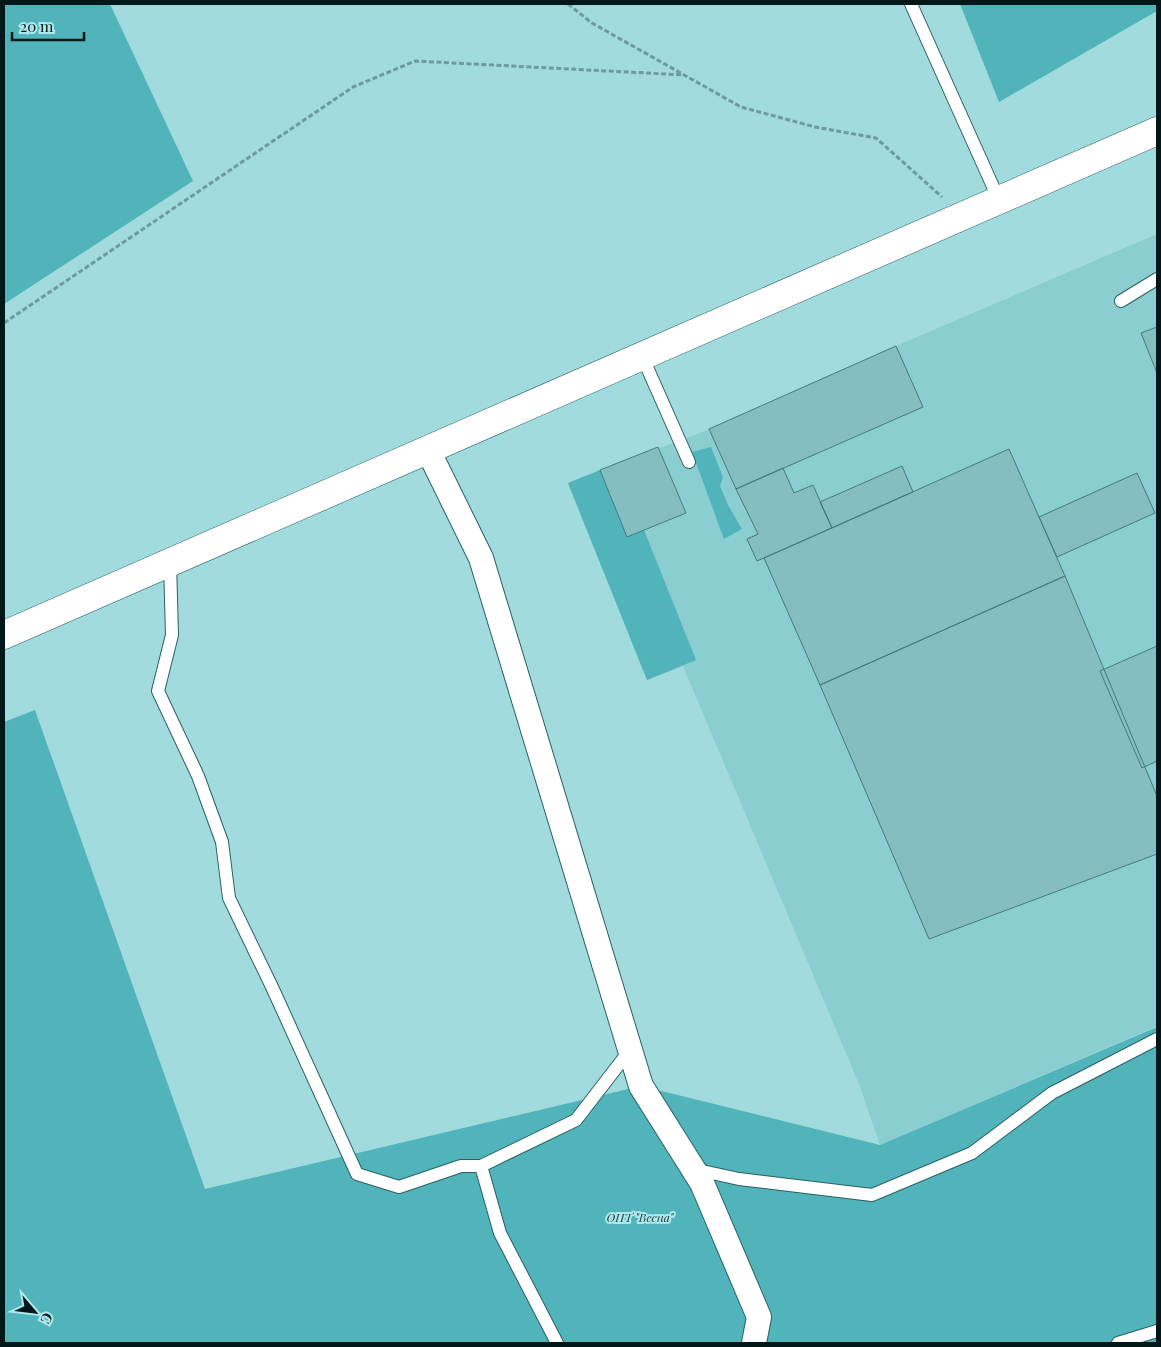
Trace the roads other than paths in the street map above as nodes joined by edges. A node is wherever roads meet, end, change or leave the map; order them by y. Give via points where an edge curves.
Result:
1 (911, 4) edge
2 (1157, 131) edge
3 (999, 200) junction
4 (1157, 280) edge
5 (1121, 301) dead end
6 (642, 356) junction
7 (428, 450) junction
8 (689, 462) dead end
9 (170, 562) junction
10 (4, 635) edge
11 (1157, 1039) edge
12 (630, 1050) junction
13 (481, 1166) junction
14 (693, 1169) junction
15 (1157, 1331) edge
16 (556, 1343) edge
17 (754, 1343) edge
18 (1118, 1343) edge

1 - 3 lane
2 - 3 street
3 - 6 street
4 - 5 lane
6 - 7 street
6 - 8 lane
7 - 9 street
7 - 12 street via 481,558
9 - 10 street
9 - 13 lane via 172,635 158,691 198,776 222,842 229,898 357,1174 399,1187 461,1166
11 - 14 lane via 1052,1093 972,1153 872,1195 739,1179
12 - 13 lane via 576,1120
12 - 14 street via 641,1086
13 - 16 lane via 500,1233
14 - 17 street via 702,1183 759,1317
15 - 18 lane

